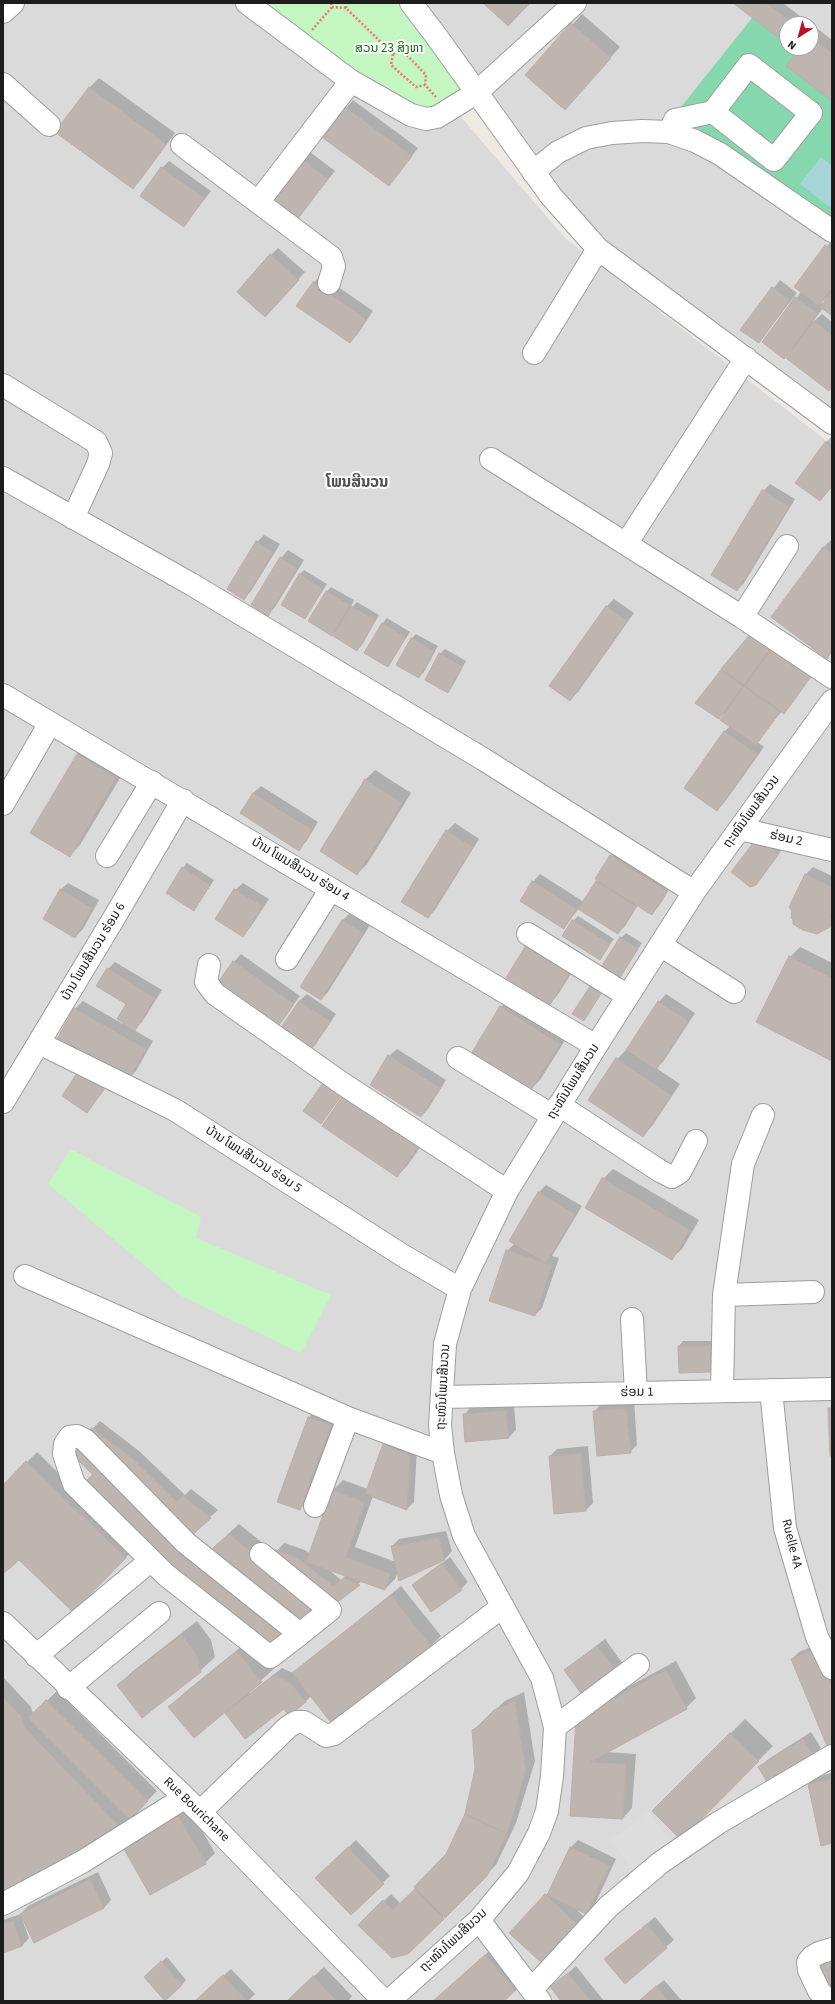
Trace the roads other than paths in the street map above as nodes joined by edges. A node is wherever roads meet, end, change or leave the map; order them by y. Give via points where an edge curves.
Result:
1 (13, 3) edge
2 (248, 3) edge
3 (411, 3) edge
4 (575, 3) edge
5 (3, 12) edge
6 (351, 81) junction
7 (3, 84) edge
8 (476, 93) junction
9 (712, 112) junction
10 (49, 125) dead end
11 (669, 132) junction
12 (182, 145) dead end
13 (774, 160) junction
14 (533, 172) junction
15 (760, 180) junction
16 (259, 202) junction
17 (832, 231) edge
18 (598, 249) junction
19 (329, 283) dead end
20 (534, 353) dead end
21 (746, 358) junction
22 (3, 384) edge
23 (832, 423) edge
24 (491, 459) dead end
25 (3, 478) edge
26 (73, 518) junction
27 (626, 544) junction
28 (787, 546) dead end
29 (742, 617) junction
30 (832, 677) edge
31 (3, 695) edge
32 (832, 701) edge
33 (50, 723) junction
34 (152, 782) junction
35 (183, 800) junction
36 (3, 804) edge
37 (740, 829) junction
38 (832, 850) edge
39 (107, 856) dead end
40 (332, 889) junction
41 (694, 892) junction
42 (528, 934) dead end
43 (660, 945) junction
44 (287, 959) dead end
45 (208, 965) dead end
46 (734, 992) dead end
47 (628, 996) junction
48 (39, 1043) junction
49 (596, 1046) junction
50 (458, 1058) dead end
51 (3, 1102) edge
52 (556, 1110) junction
53 (763, 1115) dead end
54 (696, 1141) dead end
55 (507, 1191) junction
56 (26, 1276) dead end
57 (460, 1290) junction
58 (813, 1292) dead end
59 (724, 1296) junction
60 (632, 1319) dead end
61 (772, 1390) junction
62 (832, 1390) edge
63 (722, 1391) junction
64 (636, 1393) junction
65 (442, 1397) junction
66 (348, 1418) junction
67 (443, 1453) junction
68 (315, 1506) dead end
69 (261, 1554) dead end
70 (150, 1561) junction
71 (502, 1607) junction
72 (159, 1613) dead end
73 (3, 1623) edge
74 (300, 1634) junction
75 (36, 1656) junction
76 (638, 1665) dead end
77 (832, 1668) edge
78 (68, 1688) junction
79 (555, 1727) junction
80 (832, 1756) edge
81 (192, 1805) junction
82 (3, 1904) edge
83 (479, 1920) junction
84 (832, 1949) edge
85 (536, 1995) edge
86 (384, 2001) edge
87 (389, 2001) edge
88 (828, 2001) edge

1 - 5 street
2 - 6 street
3 - 8 street
4 - 8 street
6 - 8 street via 411,115 426,119 447,112
6 - 16 street
7 - 10 street
8 - 14 street
9 - 11 street via 675,120
9 - 13 street
9 - 13 street via 749,65 811,113
11 - 14 street via 612,133 586,138 558,152
11 - 15 street via 714,151
12 - 16 street
13 - 15 street
14 - 18 street via 564,212
15 - 17 street
16 - 19 street via 331,257 334,266
18 - 20 street
18 - 21 street
21 - 23 street
21 - 27 street
22 - 26 street via 96,442 101,453 98,464
24 - 27 street
25 - 26 street
26 - 41 street via 191,584 463,747
27 - 29 street
28 - 29 street
29 - 30 street
31 - 33 street, ບ້ານ ໂພນສີນວນ ຮ່ອມ 4
32 - 37 street, ຖະໜົນໂພນສີນວນ
33 - 34 street, ບ້ານ ໂພນສີນວນ ຮ່ອມ 4
33 - 36 street
34 - 35 street, ບ້ານ ໂພນສີນວນ ຮ່ອມ 4
34 - 39 street
35 - 40 street, ບ້ານ ໂພນສີນວນ ຮ່ອມ 4
35 - 48 street, ບ້ານ ໂພນສີນວນ ຮ່ອມ 6
37 - 38 street, ຮ່ອມ 2
37 - 41 street, ຖະໜົນໂພນສີນວນ
40 - 44 street
40 - 49 street, ບ້ານ ໂພນສີນວນ ຮ່ອມ 4
41 - 43 street, ຖະໜົນໂພນສີນວນ
42 - 47 street
43 - 46 street
43 - 47 street, ຖະໜົນໂພນສີນວນ
45 - 55 street via 206,982 215,994 343,1084
47 - 49 street, ຖະໜົນໂພນສີນວນ
48 - 51 street, ບ້ານ ໂພນສີນວນ ຮ່ອມ 6
48 - 57 street, ບ້ານ ໂພນສີນວນ ຮ່ອມ 5 via 175,1110
49 - 52 street, ຖະໜົນໂພນສີນວນ
50 - 52 street
52 - 54 street via 672,1176 680,1172
52 - 55 street, ຖະໜົນໂພນສີນວນ
53 - 59 street via 743,1164
55 - 57 street, ຖະໜົນໂພນສີນວນ
56 - 66 street
57 - 65 street, ຖະໜົນໂພນສີນວນ via 445,1344
58 - 59 street
59 - 63 street
60 - 64 street
61 - 62 street, ຮ່ອມ 1
61 - 63 street, ຮ່ອມ 1
61 - 77 street, Ruelle 4A via 784,1528 817,1637
63 - 64 street, ຮ່ອມ 1
64 - 65 street, ຮ່ອມ 1
65 - 67 street, ຖະໜົນໂພນສີນວນ via 440,1424
66 - 67 street
66 - 68 street
67 - 71 street, ຖະໜົນໂພນສີນວນ via 451,1496 464,1536
69 - 74 street via 330,1610
70 - 74 street via 270,1657
70 - 74 street via 74,1484 64,1454 65,1444 70,1438 77,1436 86,1440 186,1543
70 - 75 street
71 - 79 street, ຖະໜົນໂພນສີນວນ via 542,1678
71 - 81 street via 334,1734 326,1736 304,1722 296,1722
72 - 78 street
73 - 75 street, Rue Bourichane
75 - 78 street, Rue Bourichane
76 - 79 street
78 - 81 street, Rue Bourichane
79 - 83 street, ຖະໜົນໂພນສີນວນ via 548,1804 539,1833 518,1873
80 - 85 street via 718,1822 660,1863 608,1907
81 - 82 street
81 - 86 street, Rue Bourichane
83 - 85 street
83 - 87 street, ຖະໜົນໂພນສີນວນ
84 - 88 street via 819,1953 808,1962 809,1970

